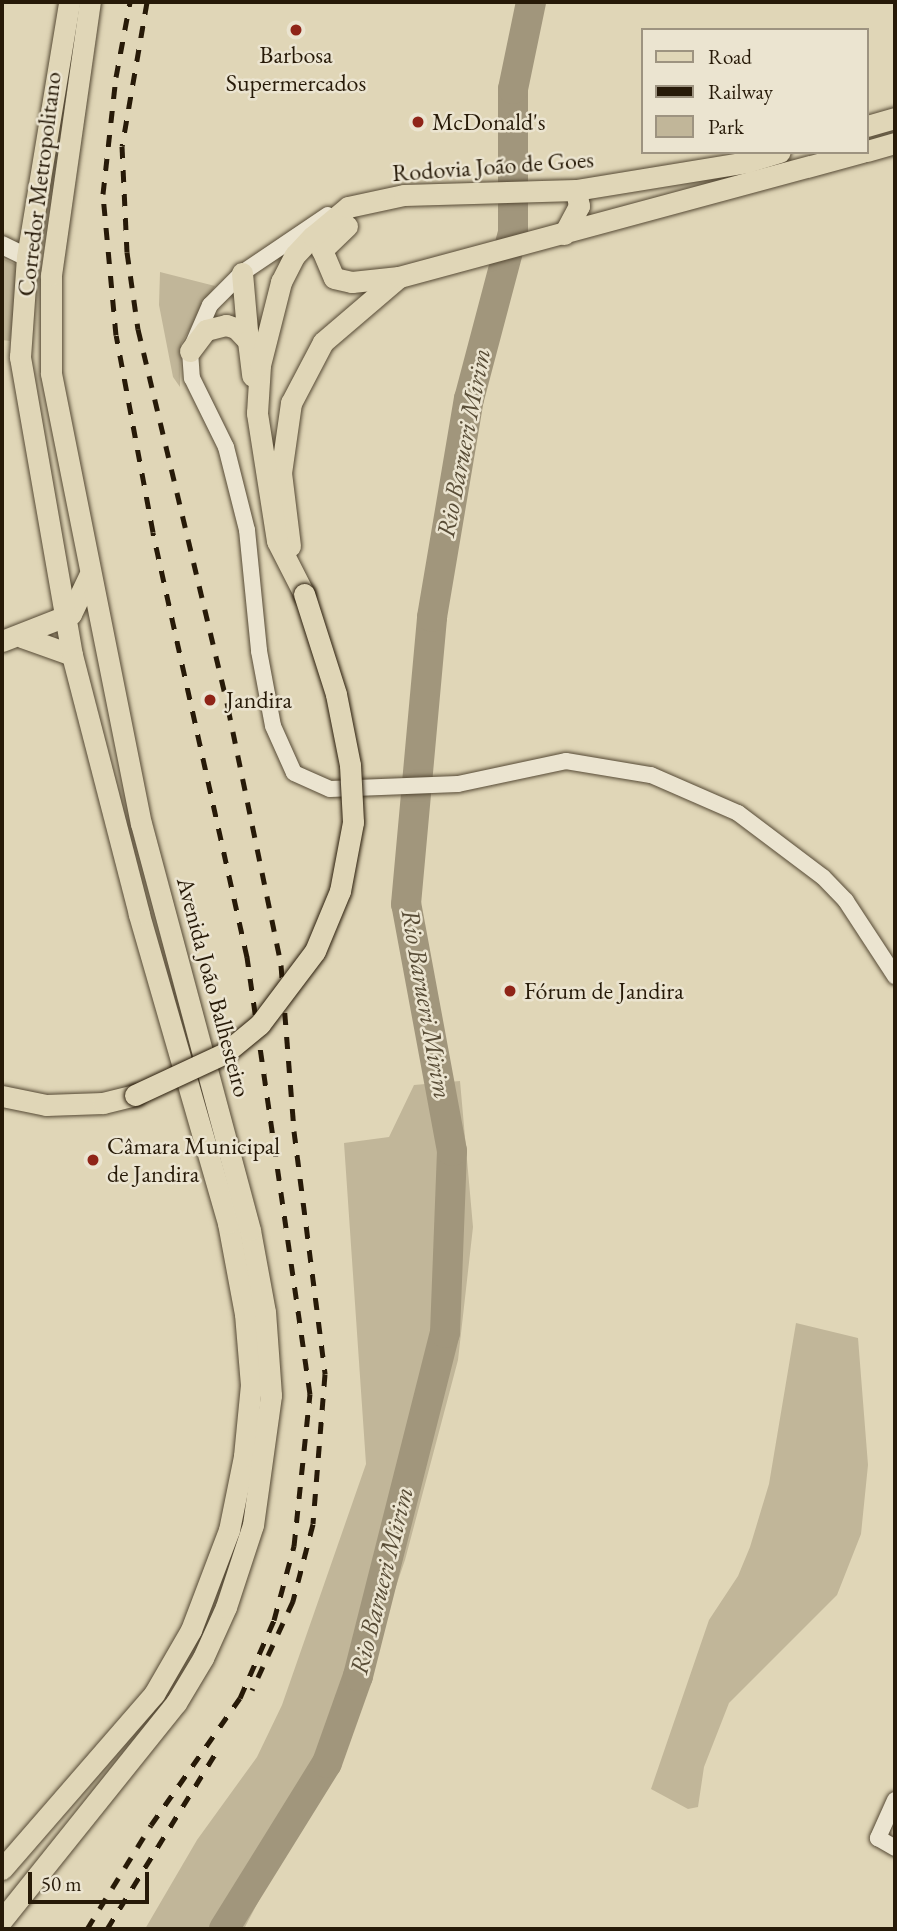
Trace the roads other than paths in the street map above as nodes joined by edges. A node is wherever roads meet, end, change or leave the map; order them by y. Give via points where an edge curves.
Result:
1 (69, 2) edge
2 (90, 2) edge
3 (895, 118) edge
4 (869, 125) edge
5 (895, 143) edge
6 (869, 150) edge
7 (773, 154) edge
8 (855, 154) edge
9 (576, 190) junction
10 (379, 200) junction
11 (348, 207) junction
12 (555, 236) junction
13 (2, 245) edge
14 (27, 257) junction
15 (242, 272) junction
16 (399, 276) junction
17 (247, 341) junction
18 (190, 351) junction
19 (11, 357) edge
20 (51, 373) junction
21 (257, 413) junction
22 (293, 569) junction
23 (89, 576) junction
24 (64, 618) junction
25 (12, 639) edge
26 (72, 655) junction
27 (895, 976) edge
28 (2, 1096) edge
29 (46, 1105) junction
30 (2, 1110) edge
31 (895, 1800) edge
32 (895, 1848) edge
33 (2, 1869) edge
34 (2, 1920) edge

1 - 14 main road, Avenida João Balhesteiro
2 - 20 main road, Corredor Metropolitano via 51,275
3 - 4 main road
5 - 6 main road
7 - 9 main road, Rodovia João de Goes
8 - 12 main road
9 - 10 main road, Rodovia João de Goes via 404,195
9 - 12 main road via 579,206
10 - 11 main road, Rodovia João de Goes
10 - 16 main road via 330,237 322,250 326,266 334,278 352,282
11 - 15 street via 289,237
11 - 21 main road, Rodovia João de Goes via 295,255 281,282 260,365
12 - 16 main road
13 - 14 main road
14 - 19 main road, Avenida João Balhesteiro
15 - 17 main road
15 - 18 street via 211,305
16 - 22 main road via 323,342 291,403 281,473
17 - 18 main road via 226,325 206,330
17 - 21 main road
18 - 27 street via 192,378 226,447 247,530 259,652 273,726 285,761 294,772 330,789 450,785 566,761 651,775 738,813 822,877 846,901
19 - 20 main road
19 - 24 main road, Avenida João Balhesteiro
20 - 23 main road, Avenida João Balhesteiro
21 - 22 main road, Rodovia João de Goes via 266,495 277,541
22 - 29 main road, bridge via 329,670 350,765 353,822 340,891 315,951 260,1024 225,1053 135,1095 103,1103
23 - 24 main road via 84,593
23 - 34 main road, Avenida João Balhesteiro via 141,824 250,1230 265,1312 271,1395 253,1525 226,1607 203,1658 176,1703
24 - 25 main road
24 - 26 main road, Avenida João Balhesteiro
25 - 26 main road
26 - 33 main road, Avenida João Balhesteiro via 139,914 228,1223 245,1314 251,1384 244,1456 229,1530 191,1630 154,1694
28 - 29 main road
29 - 30 main road
31 - 32 street via 878,1838

